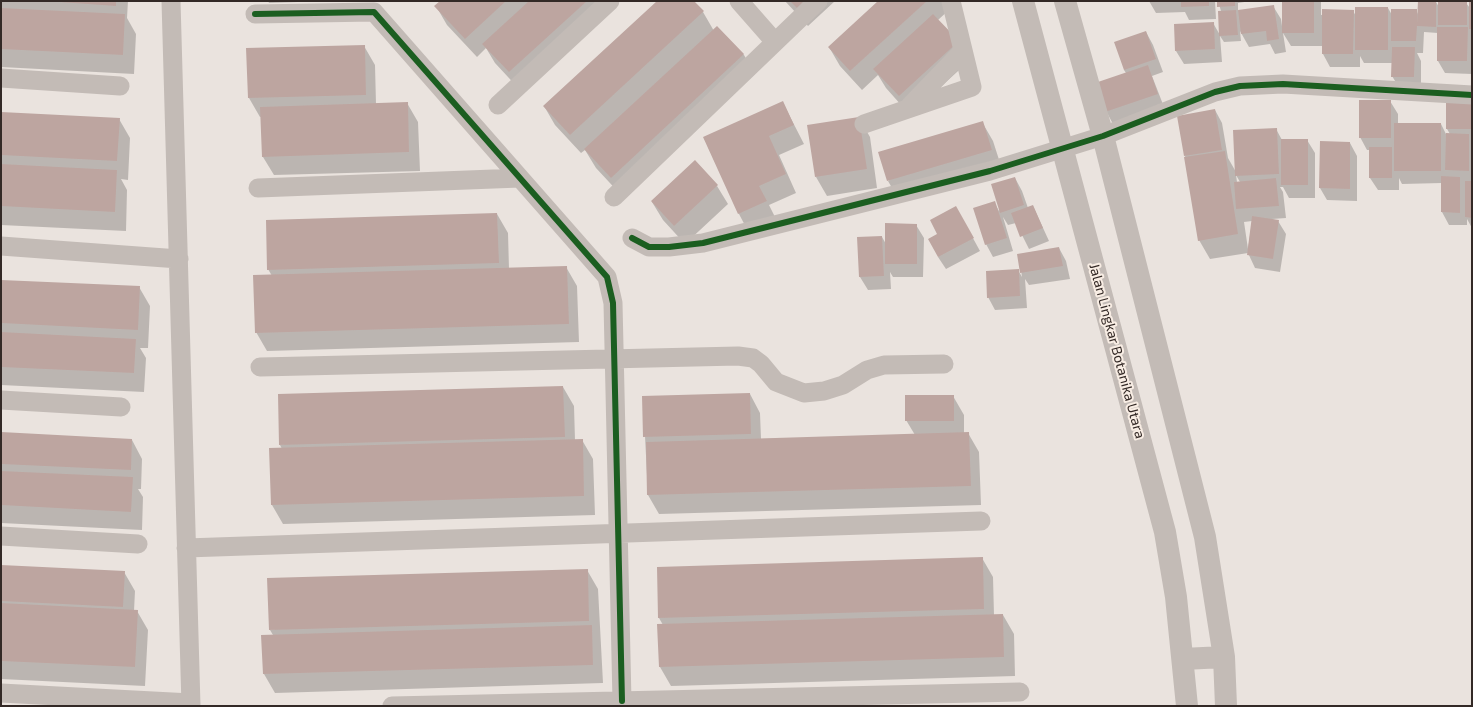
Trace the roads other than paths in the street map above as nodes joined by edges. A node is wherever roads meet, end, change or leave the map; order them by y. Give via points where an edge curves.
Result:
1 (171, 1) edge
2 (610, 1) edge
3 (739, 1) edge
4 (818, 1) edge
5 (951, 1) edge
6 (1023, 1) edge
7 (1065, 1) edge
8 (256, 14) dead end
9 (775, 42) junction
10 (963, 51) junction
11 (1, 78) edge
12 (120, 86) dead end
13 (1472, 95) edge
14 (498, 105) dead end
15 (908, 109) junction
16 (864, 124) dead end
17 (1103, 136) junction
18 (1063, 148) junction
19 (520, 178) junction
20 (258, 188) dead end
21 (614, 196) dead end
22 (632, 238) dead end
23 (1, 246) edge
24 (179, 260) junction
25 (614, 358) junction
26 (944, 364) dead end
27 (260, 367) dead end
28 (1, 400) edge
29 (121, 407) dead end
30 (981, 521) dead end
31 (618, 534) junction
32 (1, 536) edge
33 (138, 544) dead end
34 (186, 548) junction
35 (1224, 657) junction
36 (1183, 659) junction
37 (1020, 692) dead end
38 (1, 693) edge
39 (622, 701) junction
40 (191, 705) edge
41 (392, 706) edge
42 (1187, 706) edge
43 (1226, 706) edge

1 - 24 street
2 - 14 street
3 - 9 street
4 - 9 street
5 - 10 street
6 - 18 street, Jalan Lingkar Botanika Utara
7 - 17 street
8 - 19 street via 374,12
9 - 21 street
10 - 15 street
10 - 15 street via 972,87
11 - 12 street
13 - 17 street via 1283,84 1240,86 1215,92
15 - 16 street
17 - 18 street
17 - 35 street via 1205,537
18 - 22 street via 990,171 703,243 670,248 649,247
18 - 36 street, Jalan Lingkar Botanika Utara via 1165,532
19 - 20 street
19 - 25 street via 607,278 613,303
23 - 24 street
24 - 34 street
25 - 26 street via 753,358 776,382 804,392 824,391 843,385 867,370 884,365
25 - 27 street
25 - 31 street
28 - 29 street
30 - 31 street
31 - 34 street
31 - 39 street
32 - 33 street
34 - 40 street
35 - 36 street
35 - 43 street
36 - 42 street, Jalan Lingkar Botanika Utara
37 - 39 street
38 - 40 street
39 - 41 street

